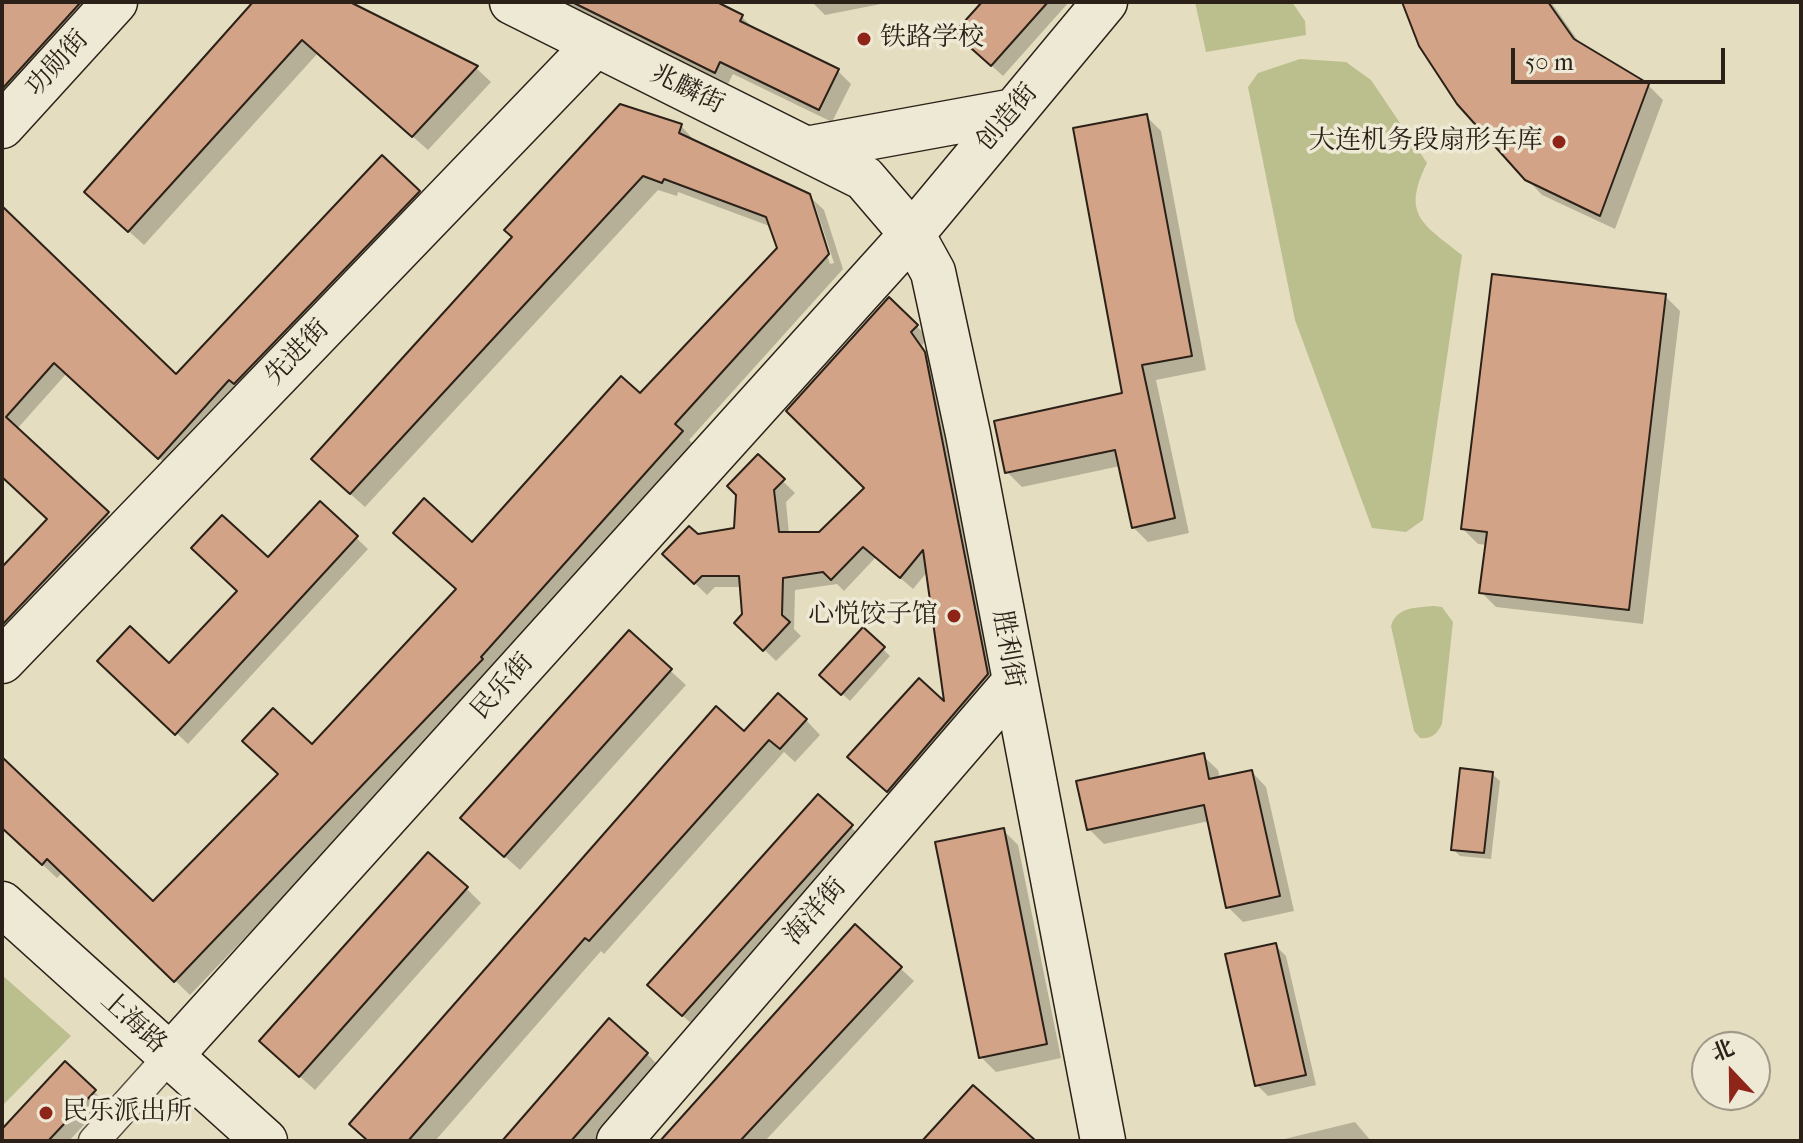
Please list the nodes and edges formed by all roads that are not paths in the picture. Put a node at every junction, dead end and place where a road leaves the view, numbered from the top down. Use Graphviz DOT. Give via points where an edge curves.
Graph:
graph roads {
  1 [pos="115,2"];
  2 [pos="512,2"];
  3 [pos="1105,2"];
  4 [pos="595,45"];
  5 [pos="1014,111"];
  6 [pos="2,126"];
  7 [pos="806,149"];
  8 [pos="864,178"];
  9 [pos="912,234"];
  10 [pos="2,661"];
  11 [pos="1013,684"];
  12 [pos="2,904"];
  13 [pos="170,1056"];
  14 [pos="94,1141"];
  15 [pos="265,1141"];
  16 [pos="619,1141"];
  17 [pos="1103,1141"];
  1 -- 6 [label="street, 功勋街"];
  2 -- 4 [label="street, 兆麟街"];
  3 -- 5 [label="street, 创造街"];
  4 -- 7 [label="street, 兆麟街"];
  4 -- 10 [label="street, 先进街"];
  5 -- 7 [label="street"];
  5 -- 9 [label="street, 创造街"];
  7 -- 8 [label="street, 兆麟街"];
  8 -- 9 [label="street, 胜利街"];
  9 -- 11 [label="street, 胜利街" via="933,272"];
  9 -- 13 [label="street, 民乐街"];
  11 -- 16 [label="street, 海洋街"];
  11 -- 17 [label="street, 胜利街"];
  12 -- 13 [label="street, 上海路"];
  13 -- 14 [label="street, 民乐街"];
  13 -- 15 [label="street, 上海路"];
}
